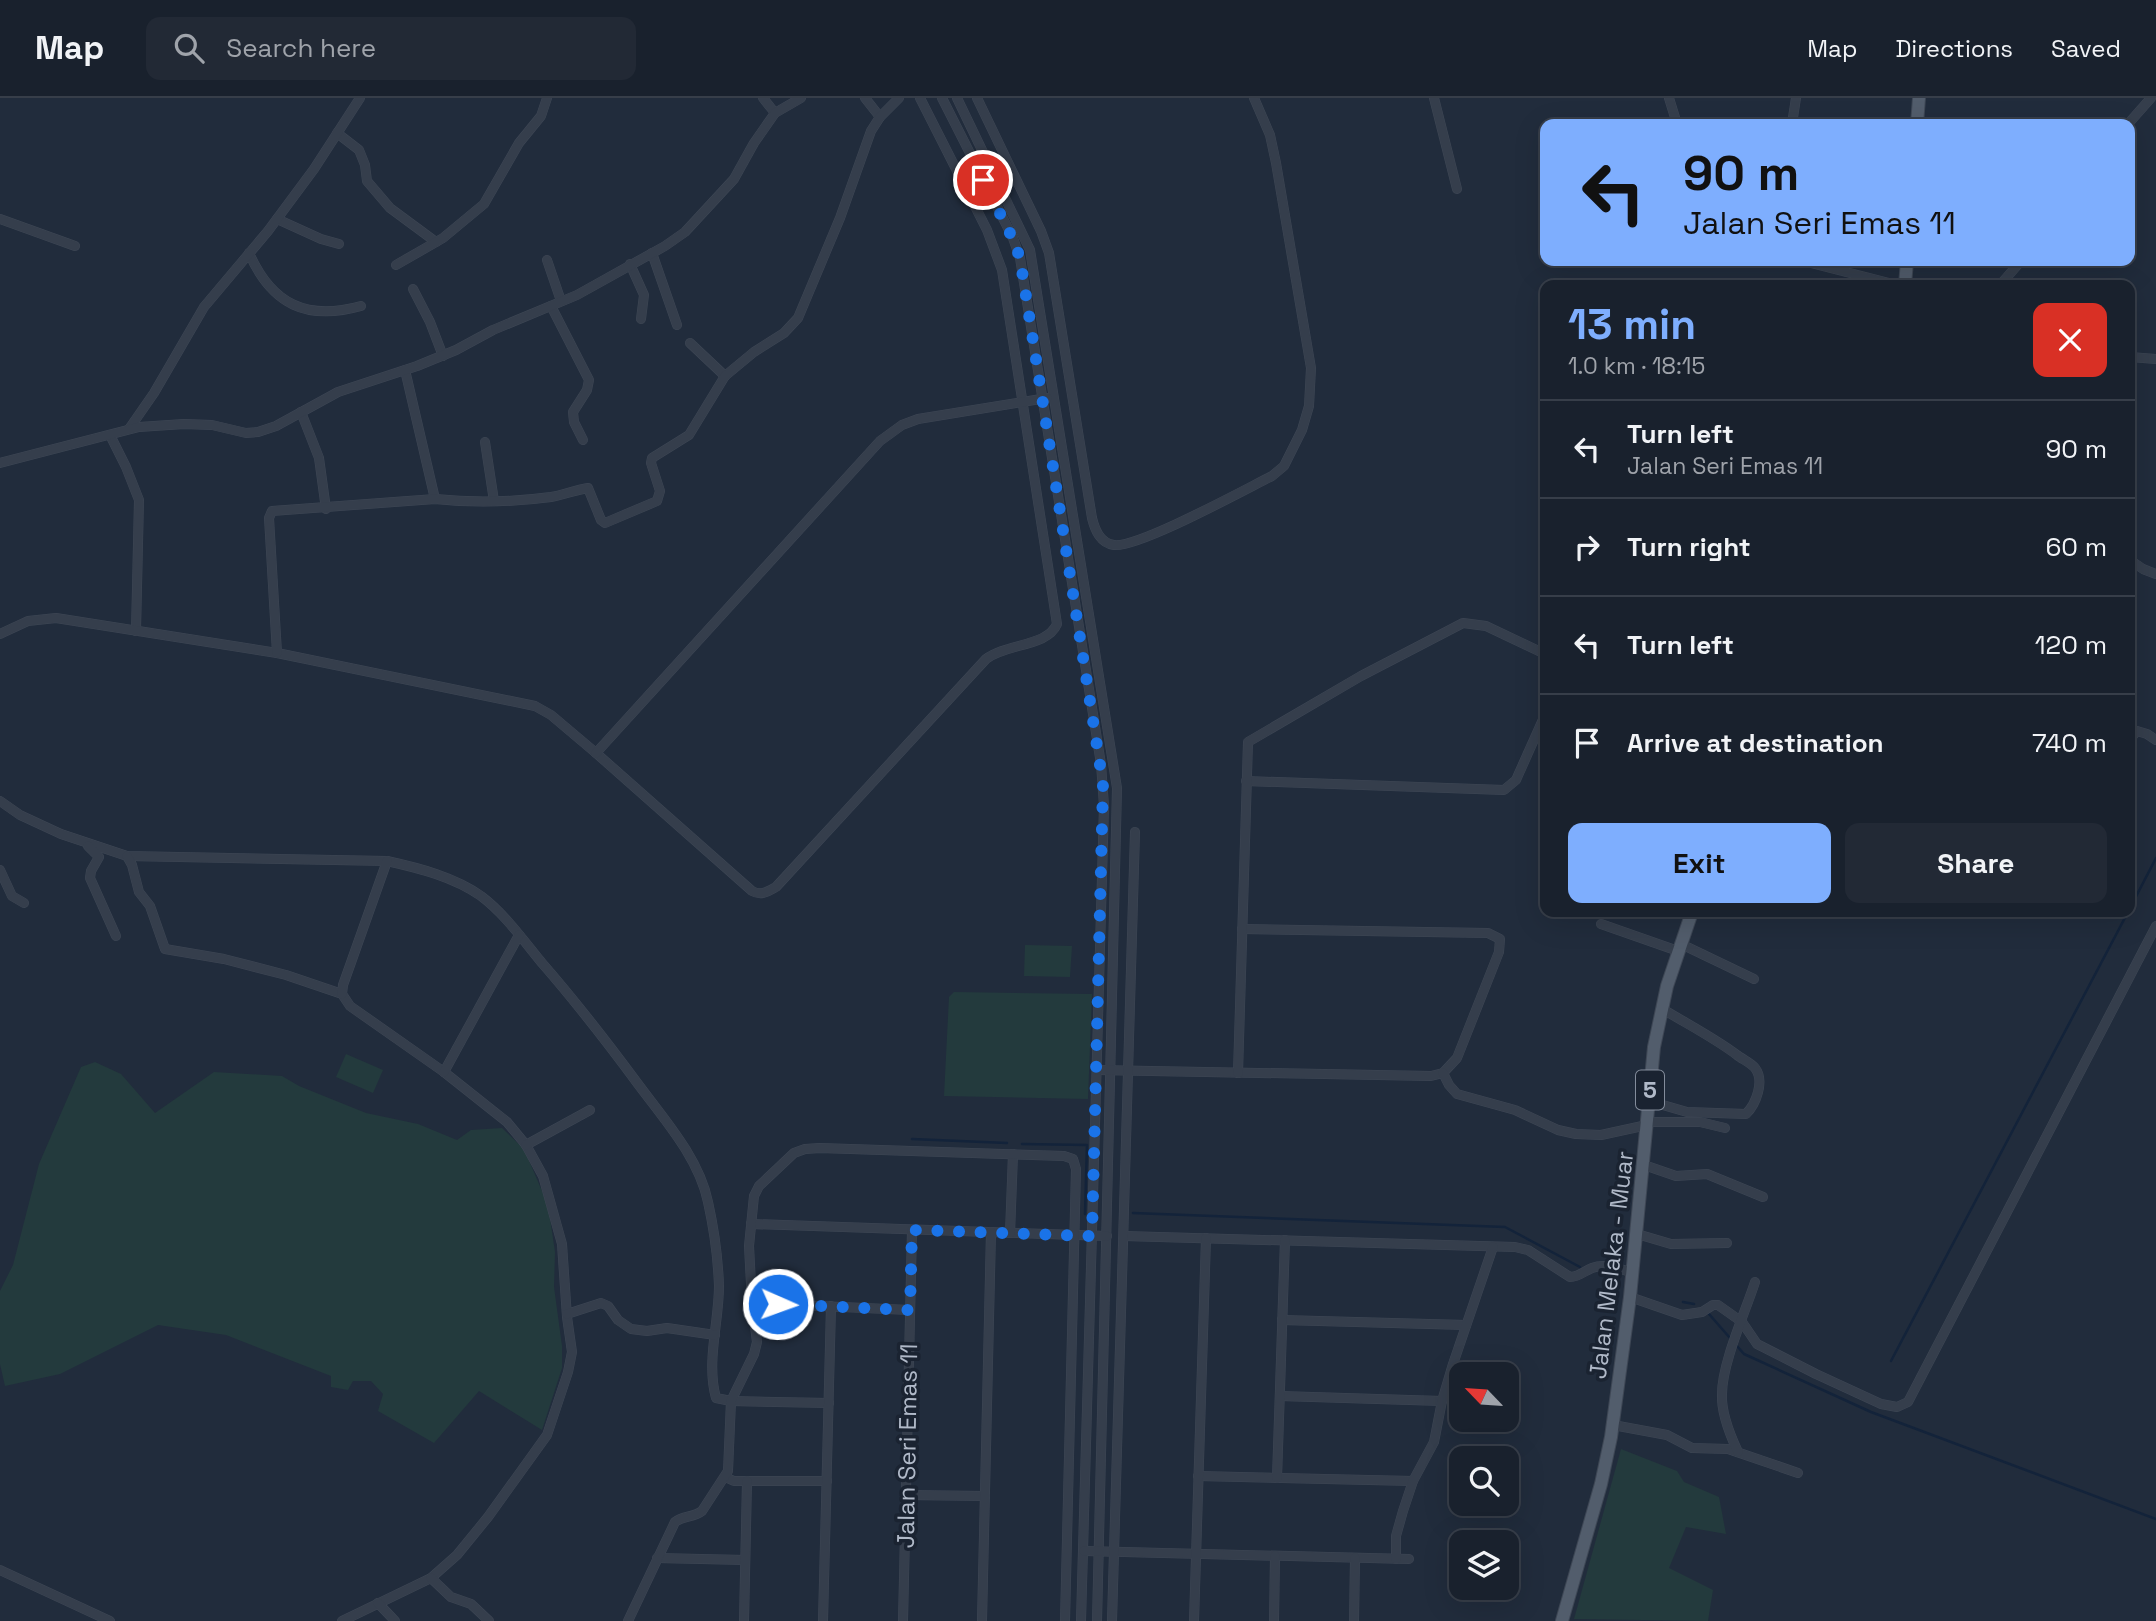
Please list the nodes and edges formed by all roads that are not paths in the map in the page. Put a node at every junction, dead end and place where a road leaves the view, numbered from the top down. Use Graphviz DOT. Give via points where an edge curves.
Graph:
graph roads {
  1 [pos="360,98"];
  2 [pos="547,98"];
  3 [pos="763,98"];
  4 [pos="801,98"];
  5 [pos="865,98"];
  6 [pos="899,98"];
  7 [pos="920,98"];
  8 [pos="942,98"];
  9 [pos="957,98"];
  10 [pos="977,98"];
  11 [pos="1254,98"];
  12 [pos="1434,98"];
  13 [pos="1670,98"];
  14 [pos="1796,98"];
  15 [pos="1919,98"];
  16 [pos="2151,98"];
  17 [pos="775,113"];
  18 [pos="880,117"];
  19 [pos="1676,119"];
  20 [pos="1792,119"];
  21 [pos="1917,119"];
  22 [pos="2132,119"];
  23 [pos="337,133"];
  24 [pos="1457,189"];
  25 [pos="0,219"];
  26 [pos="276,219"];
  27 [pos="436,242"];
  28 [pos="339,244"];
  29 [pos="75,246"];
  30 [pos="249,253"];
  31 [pos="652,253"];
  32 [pos="547,260"];
  33 [pos="630,264"];
  34 [pos="396,265"];
  35 [pos="1823,266"];
  36 [pos="2017,266"];
  37 [pos="1877,280"];
  38 [pos="2004,280"];
  39 [pos="412,289"];
  40 [pos="561,301"];
  41 [pos="361,306"];
  42 [pos="551,306"];
  43 [pos="641,319"];
  44 [pos="677,325"];
  45 [pos="690,344"];
  46 [pos="443,356"];
  47 [pos="2135,357"];
  48 [pos="2156,359"];
  49 [pos="405,370"];
  50 [pos="725,376"];
  51 [pos="1054,397"];
  52 [pos="1042,399"];
  53 [pos="1023,401"];
  54 [pos="301,412"];
  55 [pos="129,429"];
  56 [pos="110,435"];
  57 [pos="583,440"];
  58 [pos="485,442"];
  59 [pos="0,463"];
  60 [pos="435,499"];
  61 [pos="494,500"];
  62 [pos="326,509"];
  63 [pos="2135,563"];
  64 [pos="2156,574"];
  65 [pos="136,631"];
  66 [pos="0,634"];
  67 [pos="1540,652"];
  68 [pos="277,653"];
  69 [pos="1540,726"];
  70 [pos="2135,734"];
  71 [pos="2156,740"];
  72 [pos="596,753"];
  73 [pos="1246,781"];
  74 [pos="0,800"];
  75 [pos="1135,832"];
  76 [pos="84,843"];
  77 [pos="127,856"];
  78 [pos="387,861"];
  79 [pos="0,870"];
  80 [pos="24,903"];
  81 [pos="1690,917"];
  82 [pos="1601,924"];
  83 [pos="2156,926"];
  84 [pos="1242,929"];
  85 [pos="519,935"];
  86 [pos="116,936"];
  87 [pos="1679,947"];
  88 [pos="1754,979"];
  89 [pos="342,994"];
  90 [pos="1661,1008"];
  91 [pos="1097,1070"];
  92 [pos="1112,1071"];
  93 [pos="1129,1071"];
  94 [pos="444,1072"];
  95 [pos="1238,1073"];
  96 [pos="1443,1073"];
  97 [pos="1649,1101"];
  98 [pos="590,1110"];
  99 [pos="1648,1124"];
  100 [pos="1725,1128"];
  101 [pos="526,1145"];
  102 [pos="1013,1154"];
  103 [pos="1644,1166"];
  104 [pos="1763,1197"];
  105 [pos="751,1224"];
  106 [pos="912,1230"];
  107 [pos="991,1232"];
  108 [pos="1010,1233"];
  109 [pos="1637,1234"];
  110 [pos="1075,1235"];
  111 [pos="1092,1236"];
  112 [pos="1107,1236"];
  113 [pos="1124,1236"];
  114 [pos="1206,1238"];
  115 [pos="1285,1241"];
  116 [pos="1727,1243"];
  117 [pos="1493,1247"];
  118 [pos="1633,1273"];
  119 [pos="1755,1282"];
  120 [pos="1630,1297"];
  121 [pos="752,1303"];
  122 [pos="831,1306"];
  123 [pos="910,1310"];
  124 [pos="567,1314"];
  125 [pos="1282,1320"];
  126 [pos="1466,1325"];
  127 [pos="1740,1326"];
  128 [pos="715,1335"];
  129 [pos="1280,1396"];
  130 [pos="731,1401"];
  131 [pos="1442,1401"];
  132 [pos="829,1402"];
  133 [pos="1613,1425"];
  134 [pos="1738,1452"];
  135 [pos="1798,1473"];
  136 [pos="724,1476"];
  137 [pos="1198,1476"];
  138 [pos="1277,1478"];
  139 [pos="747,1481"];
  140 [pos="827,1481"];
  141 [pos="1413,1481"];
  142 [pos="906,1495"];
  143 [pos="985,1496"];
  144 [pos="1083,1550"];
  145 [pos="1099,1551"];
  146 [pos="1114,1551"];
  147 [pos="1196,1554"];
  148 [pos="1275,1556"];
  149 [pos="657,1558"];
  150 [pos="1355,1558"];
  151 [pos="745,1559"];
  152 [pos="1396,1559"];
  153 [pos="1409,1559"];
  154 [pos="0,1570"];
  155 [pos="431,1578"];
  156 [pos="378,1603"];
  157 [pos="110,1621"];
  158 [pos="342,1621"];
  159 [pos="395,1621"];
  160 [pos="488,1621"];
  161 [pos="628,1621"];
  162 [pos="744,1621"];
  163 [pos="823,1621"];
  164 [pos="902,1621"];
  165 [pos="982,1621"];
  166 [pos="1065,1621"];
  167 [pos="1081,1621"];
  168 [pos="1097,1621"];
  169 [pos="1112,1621"];
  170 [pos="1194,1621"];
  171 [pos="1274,1621"];
  172 [pos="1354,1621"];
  173 [pos="1562,1621"];
  1 -- 23 [label="street"];
  2 -- 27 [label="street" via="541,116 519,143 484,204"];
  3 -- 17 [label="street"];
  4 -- 17 [label="street"];
  5 -- 18 [label="street"];
  6 -- 18 [label="street"];
  7 -- 53 [label="street" via="997,254"];
  8 -- 52 [label="street" via="1020,258"];
  9 -- 51 [label="street" via="1030,250"];
  10 -- 11 [label="street" via="1049,254 1095,531 1103,541 1123,545 1272,476 1284,466 1303,430 1311,368 1276,163"];
  12 -- 24 [label="street"];
  13 -- 19 [label="street"];
  14 -- 20 [label="street"];
  15 -- 21 [label="main road"];
  16 -- 22 [label="street"];
  17 -- 31 [label="street" via="726,188 685,232"];
  18 -- 50 [label="street" via="798,318"];
  23 -- 26 [label="street"];
  23 -- 27 [label="street" via="359,150 367,181 390,208"];
  25 -- 29 [label="street"];
  26 -- 28 [label="street"];
  26 -- 30 [label="street"];
  27 -- 34 [label="street"];
  30 -- 41 [label="street" via="274,294 311,312 338,313"];
  30 -- 55 [label="street" via="204,307"];
  31 -- 33 [label="street"];
  31 -- 44 [label="street"];
  32 -- 40 [label="street"];
  33 -- 40 [label="street"];
  33 -- 43 [label="street" via="644,295"];
  35 -- 37 [label="street"];
  36 -- 38 [label="street"];
  39 -- 46 [label="street"];
  40 -- 42 [label="street"];
  42 -- 46 [label="street"];
  42 -- 57 [label="street" via="589,380 573,412"];
  45 -- 50 [label="street"];
  46 -- 49 [label="street"];
  47 -- 48 [label="street"];
  49 -- 54 [label="street" via="338,392"];
  49 -- 60 [label="street"];
  50 -- 61 [label="street" via="689,435 652,458 660,491 657,501 606,523 588,488 553,497"];
  51 -- 52 [label="street"];
  51 -- 92 [label="street" via="1117,788"];
  52 -- 53 [label="street"];
  52 -- 91 [label="street" via="1103,784"];
  53 -- 72 [label="street" via="918,419 880,441"];
  53 -- 72 [label="street" via="1057,612 1054,631 986,659 776,887 766,893 752,891"];
  54 -- 55 [label="street" via="258,432 184,424"];
  54 -- 62 [label="street" via="319,458"];
  55 -- 56 [label="street"];
  56 -- 59 [label="street"];
  56 -- 65 [label="street" via="139,500"];
  58 -- 61 [label="street"];
  60 -- 61 [label="street"];
  60 -- 62 [label="street"];
  62 -- 68 [label="street" via="270,514"];
  63 -- 64 [label="street"];
  65 -- 66 [label="street" via="42,618"];
  65 -- 68 [label="street"];
  67 -- 73 [label="street" via="1486,626 1453,626 1248,742"];
  68 -- 72 [label="street" via="535,706"];
  69 -- 73 [label="street" via="1516,780 1504,790"];
  70 -- 71 [label="street"];
  73 -- 84 [label="street"];
  74 -- 76 [label="street"];
  75 -- 93 [label="street"];
  76 -- 77 [label="street"];
  76 -- 86 [label="street" via="99,857 90,878"];
  77 -- 78 [label="street"];
  77 -- 89 [label="street" via="166,949 248,966"];
  78 -- 85 [label="street" via="470,889"];
  78 -- 89 [label="street"];
  79 -- 80 [label="street" via="12,896"];
  81 -- 87 [label="main road, Jalan Melaka - Muar / 5"];
  82 -- 87 [label="street"];
  83 -- 127 [label="street" via="1908,1402 1897,1407 1881,1404 1851,1391 1757,1344"];
  84 -- 95 [label="street"];
  84 -- 96 [label="street" via="1488,933 1500,939 1457,1058"];
  85 -- 94 [label="street"];
  85 -- 128 [label="street" via="580,1007 692,1162 708,1198 716,1244"];
  87 -- 88 [label="street"];
  87 -- 90 [label="main road, Jalan Melaka - Muar / 5"];
  89 -- 94 [label="street" via="350,1006"];
  90 -- 97 [label="main road, Jalan Melaka - Muar / 5"];
  90 -- 97 [label="street" via="1715,1038 1755,1068 1759,1088 1746,1114 1687,1112"];
  91 -- 92 [label="street"];
  91 -- 111 [label="street"];
  92 -- 93 [label="street"];
  92 -- 112 [label="street"];
  93 -- 95 [label="street"];
  93 -- 113 [label="street"];
  94 -- 101 [label="street" via="508,1122"];
  95 -- 96 [label="street"];
  96 -- 99 [label="street" via="1457,1094 1515,1110 1558,1130 1601,1135"];
  97 -- 99 [label="main road, Jalan Melaka - Muar / 5"];
  98 -- 101 [label="street"];
  99 -- 100 [label="street" via="1700,1122"];
  99 -- 103 [label="main road, Jalan Melaka - Muar / 5"];
  101 -- 124 [label="street" via="555,1211"];
  102 -- 105 [label="street" via="805,1149 794,1153 759,1186"];
  102 -- 108 [label="street"];
  102 -- 110 [label="street" via="1073,1159"];
  103 -- 104 [label="street" via="1676,1176 1707,1174"];
  103 -- 109 [label="main road, Jalan Melaka - Muar / 5"];
  105 -- 106 [label="street"];
  105 -- 121 [label="street"];
  106 -- 107 [label="street"];
  106 -- 123 [label="street, Jalan Seri Emas 11"];
  107 -- 108 [label="street"];
  107 -- 143 [label="street"];
  108 -- 110 [label="street"];
  109 -- 116 [label="street" via="1671,1244"];
  109 -- 118 [label="main road, Jalan Melaka - Muar / 5"];
  110 -- 111 [label="street"];
  110 -- 166 [label="street"];
  111 -- 112 [label="street"];
  111 -- 144 [label="street"];
  112 -- 145 [label="street"];
  113 -- 114 [label="street"];
  113 -- 146 [label="street"];
  114 -- 115 [label="street"];
  114 -- 137 [label="street"];
  115 -- 117 [label="street"];
  115 -- 125 [label="street"];
  117 -- 118 [label="street" via="1528,1250 1570,1277 1609,1266"];
  117 -- 126 [label="street"];
  118 -- 120 [label="main road, Jalan Melaka - Muar / 5"];
  119 -- 127 [label="street"];
  120 -- 127 [label="street" via="1682,1315 1718,1305"];
  120 -- 133 [label="main road, Jalan Melaka - Muar / 5"];
  121 -- 122 [label="street"];
  121 -- 130 [label="street" via="757,1342"];
  122 -- 123 [label="street"];
  122 -- 132 [label="street"];
  123 -- 142 [label="street, Jalan Seri Emas 11"];
  124 -- 128 [label="street" via="601,1303 631,1329 667,1328"];
  124 -- 155 [label="street" via="572,1352 569,1373 547,1435 488,1517"];
  125 -- 126 [label="street"];
  125 -- 129 [label="street"];
  126 -- 131 [label="street"];
  127 -- 134 [label="street" via="1721,1394"];
  128 -- 130 [label="street" via="713,1388 716,1398"];
  129 -- 131 [label="street"];
  129 -- 138 [label="street"];
  130 -- 132 [label="street"];
  130 -- 136 [label="street" via="728,1471"];
  131 -- 141 [label="street" via="1434,1442"];
  132 -- 140 [label="street"];
  133 -- 134 [label="street" via="1667,1435 1692,1448"];
  133 -- 173 [label="main road, Jalan Melaka - Muar / 5"];
  134 -- 135 [label="street"];
  136 -- 139 [label="street"];
  136 -- 149 [label="street" via="702,1511 676,1522"];
  137 -- 138 [label="street"];
  137 -- 147 [label="street"];
  138 -- 141 [label="street"];
  139 -- 140 [label="street"];
  139 -- 151 [label="street"];
  140 -- 163 [label="street"];
  141 -- 152 [label="street" via="1396,1536"];
  142 -- 143 [label="street"];
  142 -- 164 [label="street, Jalan Seri Emas 11"];
  143 -- 165 [label="street"];
  144 -- 145 [label="street"];
  144 -- 167 [label="street"];
  145 -- 146 [label="street"];
  145 -- 168 [label="street"];
  146 -- 147 [label="street"];
  146 -- 169 [label="street"];
  147 -- 148 [label="street"];
  147 -- 170 [label="street"];
  148 -- 150 [label="street"];
  148 -- 171 [label="street"];
  149 -- 151 [label="street"];
  149 -- 161 [label="street"];
  150 -- 152 [label="street"];
  150 -- 172 [label="street"];
  151 -- 162 [label="street"];
  152 -- 153 [label="street"];
  154 -- 157 [label="street"];
  155 -- 156 [label="street"];
  155 -- 160 [label="street"];
  156 -- 158 [label="street"];
  156 -- 159 [label="street"];
}
